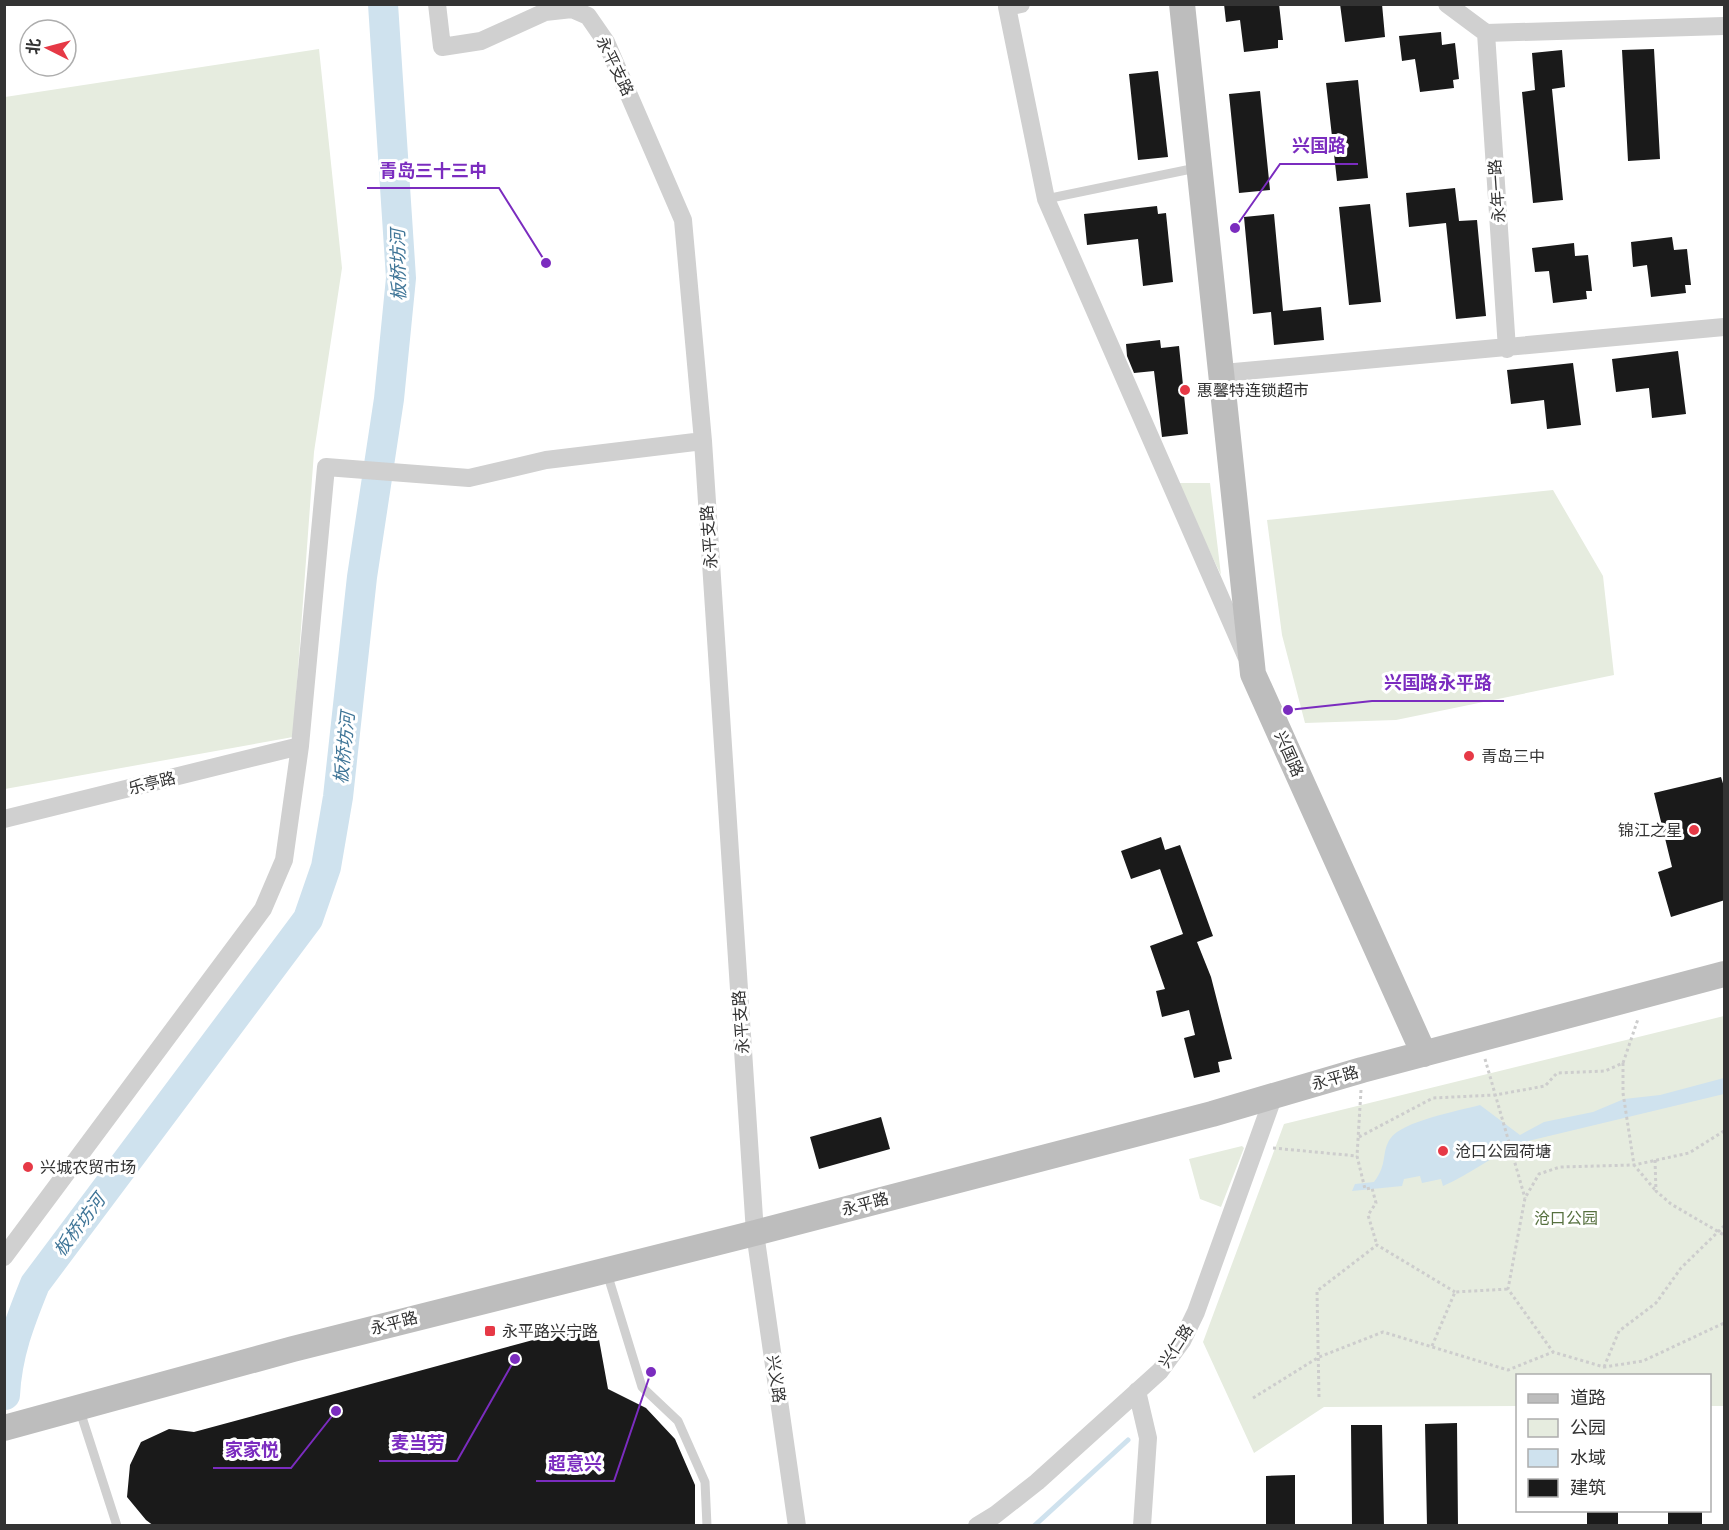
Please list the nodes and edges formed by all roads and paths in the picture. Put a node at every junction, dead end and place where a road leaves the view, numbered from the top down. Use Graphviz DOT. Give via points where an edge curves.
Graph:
graph roads {
  1 [pos="437,4"];
  2 [pos="1021,4"];
  3 [pos="1182,4"];
  4 [pos="1447,4"];
  5 [pos="1725,26"];
  6 [pos="1486,33"];
  7 [pos="1202,167"];
  8 [pos="1046,199"];
  9 [pos="1725,327"];
  10 [pos="1507,349"];
  11 [pos="1223,374"];
  12 [pos="703,441"];
  13 [pos="1253,674"];
  14 [pos="300,746"];
  15 [pos="4,819"];
  16 [pos="1725,974"];
  17 [pos="1646,994"];
  18 [pos="1479,1040"];
  19 [pos="1424,1054"];
  20 [pos="1623,1063"];
  21 [pos="1362,1070"];
  22 [pos="1274,1095"];
  23 [pos="1495,1095"];
  24 [pos="1725,1131"];
  25 [pos="1359,1137"];
  26 [pos="1256,1147"];
  27 [pos="1357,1156"];
  28 [pos="1655,1160"];
  29 [pos="1634,1165"];
  30 [pos="1656,1191"];
  31 [pos="1525,1198"];
  32 [pos="1725,1226"];
  33 [pos="1719,1231"];
  34 [pos="755,1233"];
  35 [pos="1725,1235"];
  36 [pos="1377,1245"];
  37 [pos="4,1257"];
  38 [pos="606,1271"];
  39 [pos="1508,1289"];
  40 [pos="1455,1292"];
  41 [pos="1725,1323"];
  42 [pos="1432,1346"];
  43 [pos="1553,1352"];
  44 [pos="1318,1357"];
  45 [pos="1604,1367"];
  46 [pos="1137,1391"];
  47 [pos="1319,1397"];
  48 [pos="1253,1398"];
  49 [pos="79,1408"];
  50 [pos="4,1428"];
  51 [pos="117,1526"];
  52 [pos="707,1526"];
  53 [pos="797,1526"];
  54 [pos="977,1526"];
  55 [pos="1142,1526"];
  1 -- 12 [label="street, 永平支路" via="442,46 481,41 545,12 572,9 588,16 606,42 683,220"];
  2 -- 8 [label="street" via="1007,7"];
  3 -- 7 [label="main road, 兴国路"];
  4 -- 6 [label="street"];
  5 -- 6 [label="street"];
  6 -- 10 [label="street, 永年一路"];
  7 -- 8 [label="lane"];
  7 -- 11 [label="main road, 兴国路"];
  8 -- 13 [label="street"];
  9 -- 10 [label="street"];
  10 -- 11 [label="street"];
  11 -- 13 [label="main road, 兴国路"];
  12 -- 14 [label="street" via="546,460 469,478 326,467"];
  12 -- 34 [label="street, 永平支路"];
  13 -- 19 [label="main road, 兴国路"];
  14 -- 15 [label="street, 乐亭路"];
  14 -- 37 [label="street" via="284,860 262,909"];
  16 -- 17 [label="main road, 永平路"];
  17 -- 18 [label="main road, 永平路"];
  17 -- 20 [label="path"];
  18 -- 19 [label="main road, 永平路"];
  18 -- 23 [label="path"];
  19 -- 21 [label="main road, 永平路"];
  20 -- 23 [label="path" via="1605,1071 1557,1073 1545,1086"];
  20 -- 29 [label="path" via="1623,1093"];
  21 -- 22 [label="main road, 永平路"];
  21 -- 25 [label="path"];
  22 -- 26 [label="street, 兴仁路"];
  22 -- 34 [label="main road, 永平路"];
  23 -- 25 [label="path" via="1433,1098"];
  23 -- 31 [label="path"];
  24 -- 28 [label="path" via="1689,1153"];
  25 -- 27 [label="path"];
  26 -- 27 [label="path"];
  26 -- 46 [label="street, 兴仁路" via="1182,1341 1160,1371"];
  27 -- 36 [label="path" via="1365,1189 1372,1188 1376,1203 1368,1215"];
  28 -- 29 [label="path"];
  28 -- 30 [label="path"];
  29 -- 30 [label="path"];
  29 -- 31 [label="path" via="1560,1167 1539,1174"];
  30 -- 33 [label="path"];
  31 -- 39 [label="path"];
  32 -- 33 [label="path"];
  33 -- 35 [label="path"];
  33 -- 45 [label="path" via="1681,1268 1656,1303 1619,1331"];
  34 -- 38 [label="main road, 永平路"];
  34 -- 53 [label="street, 兴义路"];
  36 -- 40 [label="path"];
  36 -- 44 [label="path" via="1317,1291"];
  38 -- 49 [label="main road, 永平路" via="293,1349"];
  38 -- 52 [label="lane" via="642,1387 678,1421 705,1482"];
  39 -- 40 [label="path"];
  39 -- 43 [label="path"];
  40 -- 42 [label="path"];
  41 -- 45 [label="path" via="1643,1360"];
  42 -- 43 [label="path" via="1508,1370"];
  42 -- 44 [label="path" via="1383,1332"];
  43 -- 45 [label="path"];
  44 -- 47 [label="path"];
  44 -- 48 [label="path"];
  46 -- 54 [label="street, 兴仁路" via="1037,1482"];
  46 -- 55 [label="street" via="1148,1438"];
  49 -- 50 [label="main road, 永平路"];
  49 -- 51 [label="lane"];
}
